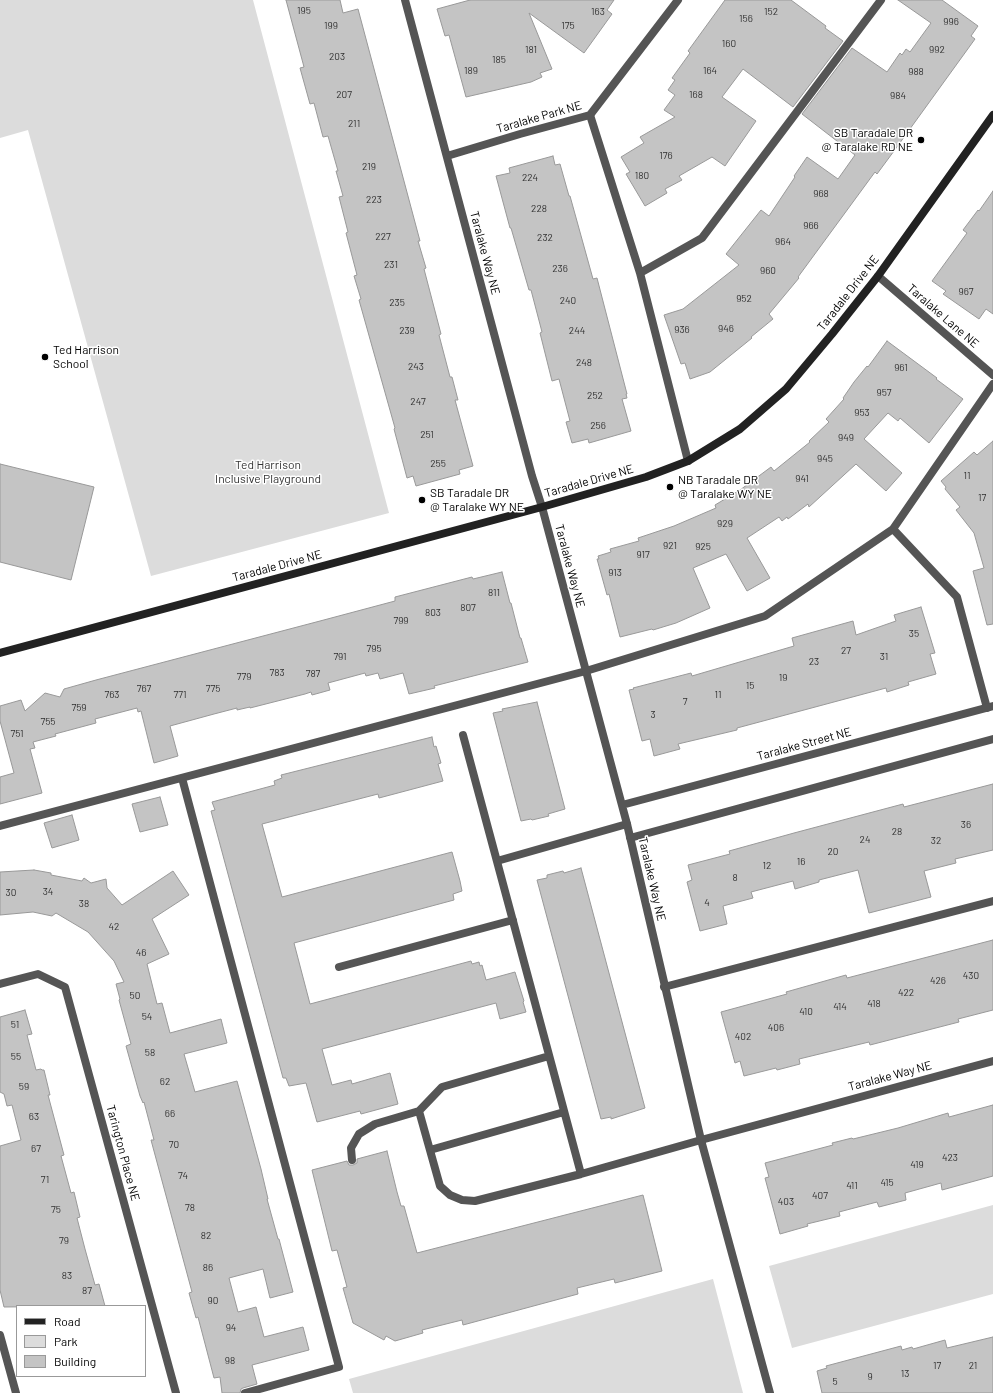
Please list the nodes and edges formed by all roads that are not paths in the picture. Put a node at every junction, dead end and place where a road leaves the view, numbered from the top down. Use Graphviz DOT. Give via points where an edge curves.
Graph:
graph roads {
  1 [pos="407,0"];
  2 [pos="678,0"];
  3 [pos="881,0"];
  4 [pos="590,115"];
  5 [pos="993,115"];
  6 [pos="447,156"];
  7 [pos="640,273"];
  8 [pos="878,276"];
  9 [pos="993,375"];
  10 [pos="993,384"];
  11 [pos="688,461"];
  12 [pos="542,507"];
  13 [pos="893,529"];
  14 [pos="0,653"];
  15 [pos="586,671"];
  16 [pos="990,707"];
  17 [pos="464,735"];
  18 [pos="993,739"];
  19 [pos="182,778"];
  20 [pos="622,805"];
  21 [pos="627,824"];
  22 [pos="0,826"];
  23 [pos="630,838"];
  24 [pos="497,861"];
  25 [pos="993,901"];
  26 [pos="513,920"];
  27 [pos="339,967"];
  28 [pos="0,984"];
  29 [pos="664,987"];
  30 [pos="549,1056"];
  31 [pos="993,1061"];
  32 [pos="419,1110"];
  33 [pos="564,1112"];
  34 [pos="701,1140"];
  35 [pos="430,1150"];
  36 [pos="352,1160"];
  37 [pos="581,1174"];
  38 [pos="0,1335"];
  39 [pos="16,1393"];
  40 [pos="176,1393"];
  41 [pos="245,1393"];
  42 [pos="770,1393"];
  1 -- 6 [label="street, Taralake Way NE"];
  2 -- 4 [label="street, Taralake Park NE"];
  3 -- 7 [label="street" via="702,238"];
  4 -- 6 [label="street, Taralake Park NE"];
  4 -- 7 [label="street"];
  5 -- 8 [label="street, Taradale Drive NE"];
  6 -- 12 [label="street, Taralake Way NE"];
  7 -- 11 [label="street"];
  8 -- 9 [label="street, Taralake Lane NE"];
  8 -- 11 [label="street, Taradale Drive NE" via="786,389 740,429"];
  10 -- 13 [label="street"];
  11 -- 12 [label="street, Taradale Drive NE" via="646,477"];
  12 -- 14 [label="street, Taradale Drive NE"];
  12 -- 15 [label="street, Taralake Way NE"];
  13 -- 15 [label="street" via="765,616"];
  13 -- 16 [label="street" via="957,597"];
  15 -- 19 [label="street"];
  15 -- 20 [label="street, Taralake Way NE"];
  16 -- 20 [label="street, Taralake Street NE"];
  17 -- 24 [label="street"];
  18 -- 23 [label="street"];
  19 -- 22 [label="street"];
  19 -- 41 [label="street" via="339,1367"];
  20 -- 21 [label="street, Taralake Way NE"];
  21 -- 23 [label="street, Taralake Way NE"];
  21 -- 24 [label="street"];
  23 -- 29 [label="street, Taralake Way NE"];
  24 -- 26 [label="street"];
  25 -- 29 [label="street"];
  26 -- 27 [label="street"];
  26 -- 30 [label="street"];
  28 -- 40 [label="street, Tarington Place NE" via="38,974 65,987"];
  29 -- 34 [label="street, Taralake Way NE"];
  30 -- 32 [label="street" via="442,1087"];
  30 -- 33 [label="street"];
  31 -- 34 [label="street, Taralake Way NE"];
  32 -- 35 [label="street"];
  32 -- 36 [label="street" via="375,1124 359,1134 352,1148"];
  33 -- 35 [label="street"];
  33 -- 37 [label="street"];
  34 -- 37 [label="street"];
  34 -- 42 [label="street, Taralake Way NE"];
  35 -- 37 [label="street" via="440,1186 462,1200 475,1201"];
  38 -- 39 [label="street"];
}
